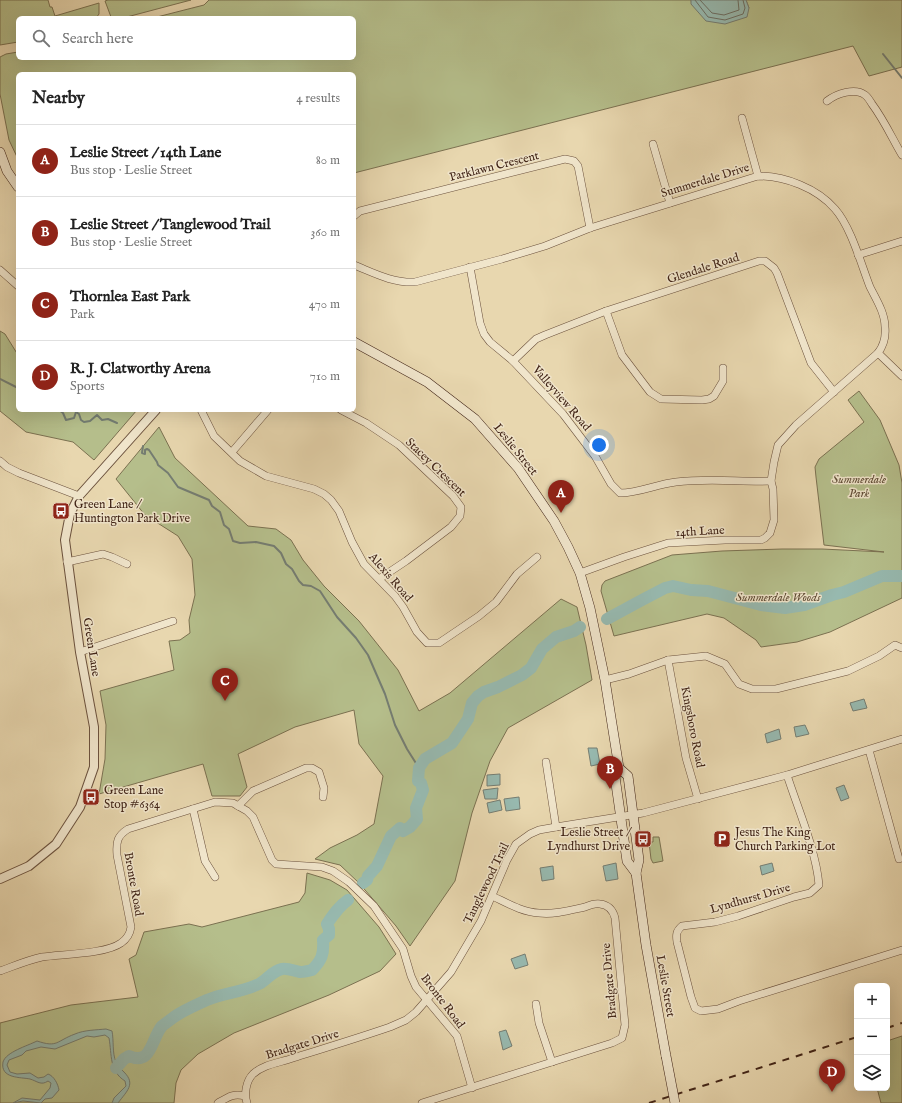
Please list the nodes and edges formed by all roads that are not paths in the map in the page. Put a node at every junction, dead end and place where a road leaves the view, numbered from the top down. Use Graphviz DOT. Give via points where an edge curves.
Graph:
graph roads {
  1 [pos="827,101"];
  2 [pos="742,118"];
  3 [pos="653,144"];
  4 [pos="0,152"];
  5 [pos="902,155"];
  6 [pos="758,176"];
  7 [pos="16,184"];
  8 [pos="670,203"];
  9 [pos="356,214"];
  10 [pos="590,228"];
  11 [pos="902,241"];
  12 [pos="858,255"];
  13 [pos="356,266"];
  14 [pos="470,267"];
  15 [pos="0,270"];
  16 [pos="16,284"];
  17 [pos="606,312"];
  18 [pos="356,343"];
  19 [pos="878,353"];
  20 [pos="513,361"];
  21 [pos="722,368"];
  22 [pos="902,376"];
  23 [pos="834,392"];
  24 [pos="154,412"];
  25 [pos="203,412"];
  26 [pos="266,412"];
  27 [pos="345,412"];
  28 [pos="232,452"];
  29 [pos="0,461"];
  30 [pos="772,481"];
  31 [pos="79,496"];
  32 [pos="537,557"];
  33 [pos="67,562"];
  34 [pos="127,564"];
  35 [pos="580,574"];
  36 [pos="379,579"];
  37 [pos="173,621"];
  38 [pos="902,648"];
  39 [pos="80,652"];
  40 [pos="668,660"];
  41 [pos="605,680"];
  42 [pos="902,739"];
  43 [pos="869,750"];
  44 [pos="546,762"];
  45 [pos="619,768"];
  46 [pos="787,775"];
  47 [pos="323,797"];
  48 [pos="698,799"];
  49 [pos="238,806"];
  50 [pos="193,809"];
  51 [pos="632,815"];
  52 [pos="621,816"];
  53 [pos="556,827"];
  54 [pos="899,858"];
  55 [pos="636,873"];
  56 [pos="215,877"];
  57 [pos="0,879"];
  58 [pos="492,896"];
  59 [pos="902,950"];
  60 [pos="0,971"];
  61 [pos="426,1001"];
  62 [pos="536,1004"];
  63 [pos="552,1062"];
  64 [pos="472,1088"];
  65 [pos="246,1100"];
  66 [pos="218,1103"];
  67 [pos="422,1103"];
  68 [pos="675,1103"];
  1 -- 5 [label="street" via="839,94 850,92 865,95"];
  2 -- 6 [label="street"];
  3 -- 8 [label="street"];
  4 -- 7 [label="main road" via="7,171"];
  6 -- 8 [label="street, Summerdale Drive"];
  6 -- 12 [label="street, Summerdale Drive" via="772,176 790,181 820,195 836,209 850,231"];
  8 -- 10 [label="street, Summerdale Drive"];
  9 -- 10 [label="street, Parklawn Crescent" via="360,211 565,159 574,161 578,166"];
  10 -- 14 [label="street, Summerdale Drive" via="546,246"];
  11 -- 12 [label="street"];
  12 -- 19 [label="street, Summerdale Drive" via="883,315 885,337"];
  13 -- 14 [label="street, Summerdale Drive" via="391,280 404,282 414,282"];
  14 -- 20 [label="street, Valleyview Road" via="482,330 490,342"];
  15 -- 16 [label="street"];
  17 -- 20 [label="street, Glendale Road" via="536,339"];
  17 -- 21 [label="street" via="622,355 650,392 661,400 702,400 714,396 723,381"];
  17 -- 23 [label="street, Glendale Road" via="765,261 774,268 811,363"];
  18 -- 35 [label="main road, Leslie Street" via="427,382 475,419 518,468 554,521"];
  19 -- 22 [label="street"];
  19 -- 23 [label="street, Summerdale Drive"];
  20 -- 30 [label="street, Valleyview Road" via="563,414 595,456 611,484 620,493 685,481"];
  23 -- 30 [label="street, Summerdale Drive" via="796,425 778,445"];
  24 -- 31 [label="street, Green Lane"];
  25 -- 28 [label="street, Alexis Road" via="214,436"];
  26 -- 28 [label="street"];
  27 -- 36 [label="street, Stacey Crescent" via="399,445 453,496 461,508 460,516 451,527"];
  28 -- 36 [label="street, Alexis Road" via="240,461 266,476 304,486 324,494 331,500 339,511 364,564"];
  29 -- 31 [label="street" via="19,473"];
  30 -- 35 [label="street, 14th Lane" via="772,528 761,540 668,543"];
  31 -- 33 [label="street, Green Lane" via="70,514 65,540"];
  32 -- 36 [label="street, Alexis Road" via="517,574 496,602 449,638 434,644 422,639 403,607"];
  33 -- 34 [label="street" via="103,554"];
  33 -- 39 [label="street, Green Lane"];
  35 -- 41 [label="main road, Leslie Street"];
  37 -- 39 [label="street"];
  38 -- 40 [label="street" via="895,644 879,656 848,671 776,689 752,689 739,684 724,664 706,656"];
  39 -- 57 [label="street, Green Lane" via="94,727 94,767 80,807 56,844 29,866"];
  40 -- 41 [label="street"];
  40 -- 48 [label="street, Kingsboro Road" via="686,758"];
  41 -- 45 [label="main road, Leslie Street"];
  42 -- 43 [label="street"];
  43 -- 46 [label="street"];
  43 -- 54 [label="street"];
  44 -- 53 [label="street"];
  45 -- 51 [label="main road, Leslie Street" via="628,776"];
  45 -- 52 [label="main road, Leslie Street" via="615,777"];
  46 -- 48 [label="street"];
  46 -- 59 [label="street, Lyndhurst Drive" via="809,840 819,885 810,894 738,916 716,922 682,926 676,935 676,942 695,1008 701,1011 718,1009"];
  47 -- 49 [label="street" via="324,788 319,772 306,768 253,791"];
  48 -- 51 [label="street"];
  49 -- 50 [label="street, Bronte Road" via="215,802"];
  49 -- 61 [label="street, Bronte Road" via="253,817 276,864 322,867 334,871 374,906 403,949 410,976"];
  50 -- 56 [label="street" via="205,861"];
  50 -- 60 [label="street, Bronte Road" via="128,829 118,837 117,855 131,927 130,933 122,943 102,950 40,958"];
  51 -- 52 [label="street, Tanglewood Trail"];
  51 -- 55 [label="main road, Leslie Street" via="639,860"];
  52 -- 53 [label="street, Tanglewood Trail"];
  52 -- 55 [label="main road, Leslie Street" via="627,861"];
  53 -- 58 [label="street, Tanglewood Trail" via="539,830 516,844"];
  55 -- 68 [label="main road, Leslie Street, bridge" via="646,945"];
  58 -- 61 [label="street, Tanglewood Trail" via="481,921 451,972"];
  58 -- 63 [label="street, Bradgate Drive" via="521,909 538,913 596,904 608,906 613,912 625,1025 622,1038"];
  61 -- 64 [label="street, Bronte Road" via="457,1036"];
  61 -- 65 [label="street, Bradgate Drive" via="406,1020 390,1027 264,1066 251,1075 247,1084"];
  62 -- 63 [label="street" via="539,1023"];
  63 -- 64 [label="street, Bradgate Drive"];
  64 -- 67 [label="street, Bradgate Drive"];
  65 -- 66 [label="street" via="237,1094"];
}
